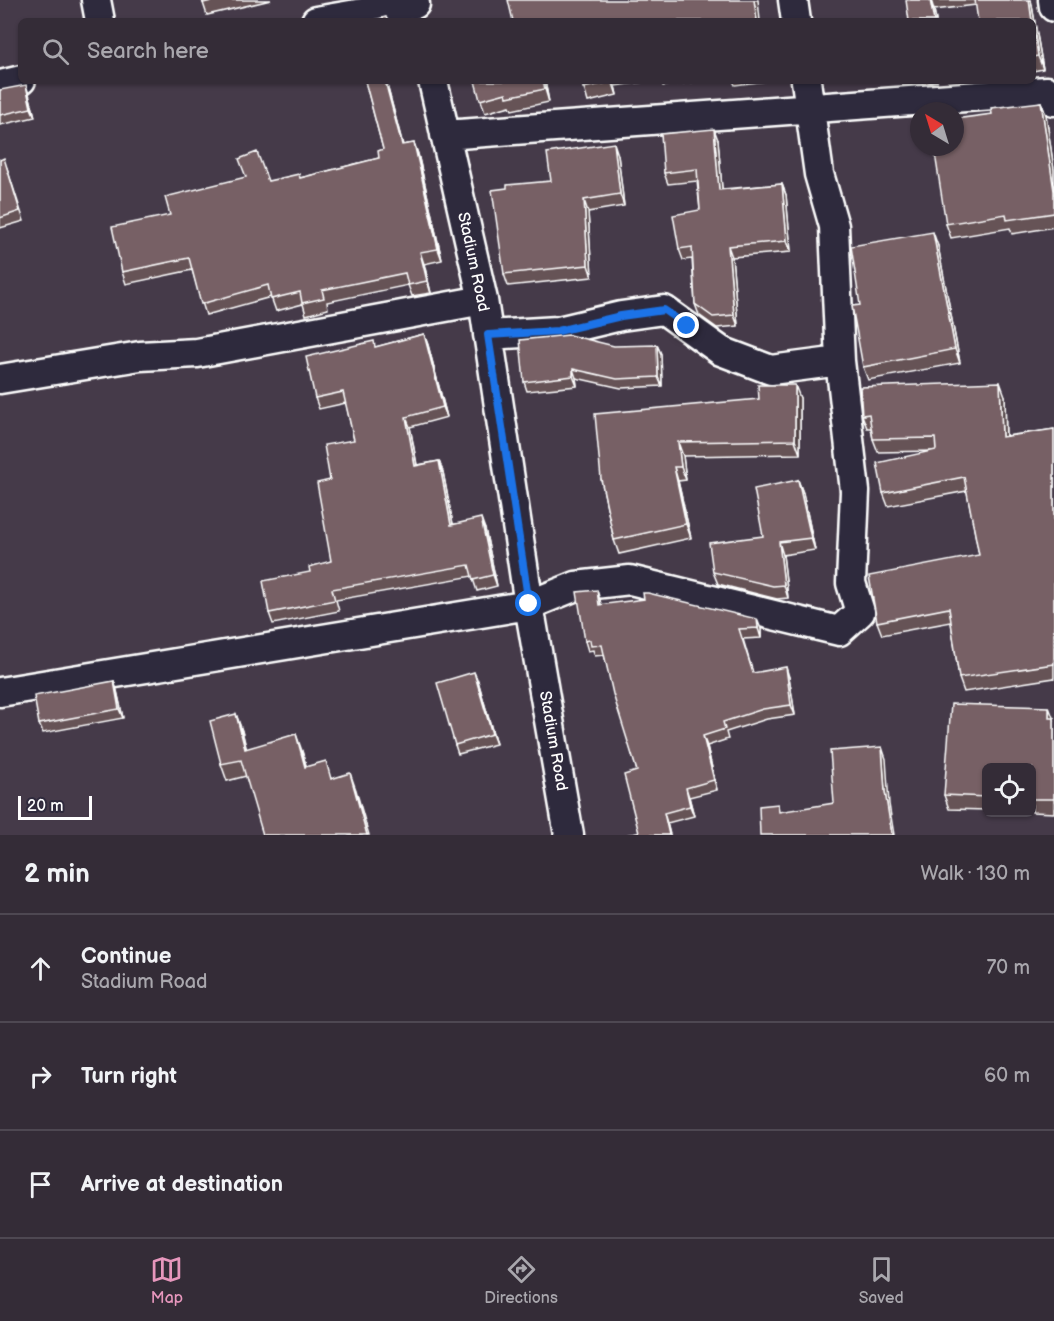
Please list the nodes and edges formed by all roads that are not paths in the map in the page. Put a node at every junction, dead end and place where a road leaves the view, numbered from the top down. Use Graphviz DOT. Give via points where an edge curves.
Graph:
graph roads {
  1 [pos="96,0"];
  2 [pos="793,0"];
  3 [pos="1053,0"];
  4 [pos="1054,7"];
  5 [pos="416,8"];
  6 [pos="99,18"];
  7 [pos="339,18"];
  8 [pos="796,18"];
  9 [pos="18,81"];
  10 [pos="434,84"];
  11 [pos="807,84"];
  12 [pos="0,85"];
  13 [pos="1054,100"];
  14 [pos="811,110"];
  15 [pos="445,135"];
  16 [pos="483,300"];
  17 [pos="488,335"];
  18 [pos="840,361"];
  19 [pos="0,379"];
  20 [pos="529,604"];
  21 [pos="0,692"];
  22 [pos="569,835"];
  1 -- 6 [label="street"];
  2 -- 8 [label="street"];
  3 -- 4 [label="street"];
  5 -- 7 [label="street"];
  9 -- 12 [label="street"];
  10 -- 15 [label="street, Stadium Road"];
  11 -- 14 [label="street"];
  13 -- 14 [label="street" via="1047,91"];
  14 -- 15 [label="street"];
  14 -- 18 [label="street" via="819,174 834,225"];
  15 -- 16 [label="street, Stadium Road"];
  16 -- 17 [label="street, Stadium Road"];
  16 -- 19 [label="street" via="197,353 140,356"];
  17 -- 18 [label="street" via="558,331 664,310 720,351 771,370"];
  17 -- 20 [label="street, Stadium Road"];
  18 -- 20 [label="street" via="855,492 851,583 860,612 839,631 630,580 576,586"];
  20 -- 21 [label="street"];
  20 -- 22 [label="street, Stadium Road"];
}
